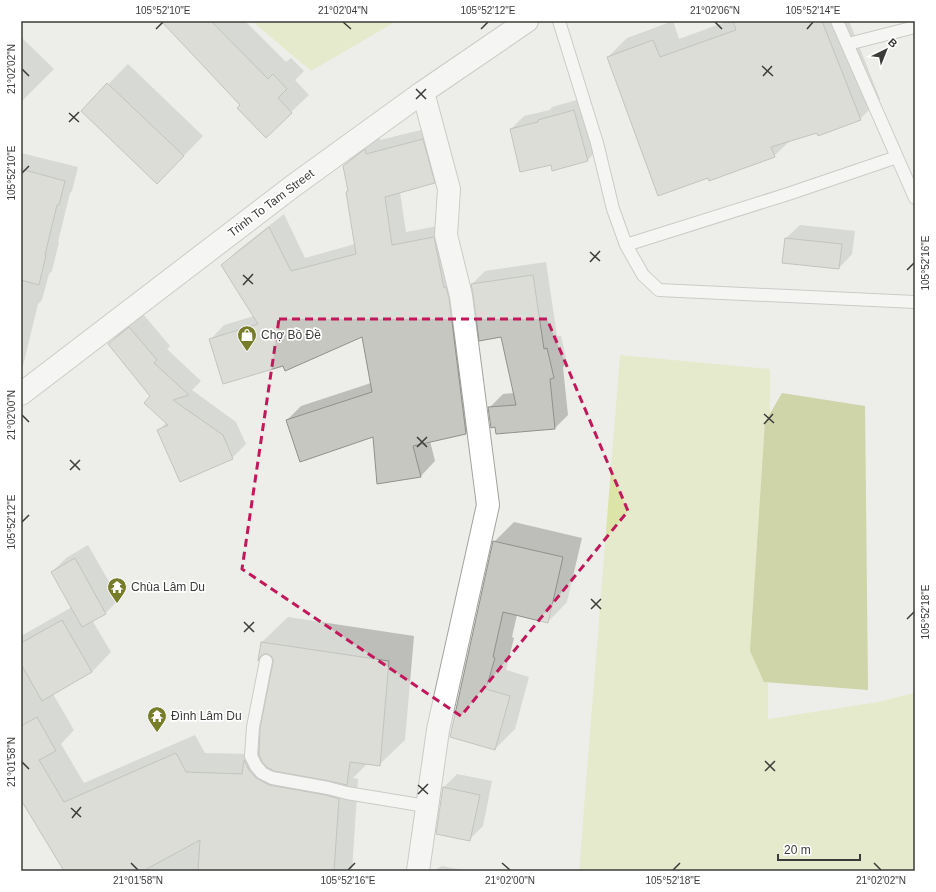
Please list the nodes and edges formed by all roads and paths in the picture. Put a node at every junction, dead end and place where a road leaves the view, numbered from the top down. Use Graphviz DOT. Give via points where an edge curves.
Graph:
graph roads {
  1 [pos="528,21"];
  2 [pos="560,21"];
  3 [pos="837,21"];
  4 [pos="915,27"];
  5 [pos="848,44"];
  6 [pos="423,92"];
  7 [pos="897,157"];
  8 [pos="915,198"];
  9 [pos="626,245"];
  10 [pos="915,302"];
  11 [pos="21,394"];
  12 [pos="266,661"];
  13 [pos="426,806"];
  14 [pos="418,871"];
  1 -- 6 [label="street, Trinh To Tam Street"];
  2 -- 9 [label="lane" via="597,143 613,209"];
  3 -- 5 [label="lane"];
  4 -- 5 [label="lane"];
  5 -- 7 [label="lane"];
  6 -- 11 [label="street, Trinh To Tam Street" via="293,186"];
  6 -- 13 [label="street" via="449,189 446,235 461,296 488,505 438,730"];
  7 -- 8 [label="lane"];
  7 -- 9 [label="lane"];
  9 -- 10 [label="lane" via="643,274 659,290"];
  12 -- 13 [label="lane" via="253,727 252,756 262,772 272,778"];
  13 -- 14 [label="street"];
}
